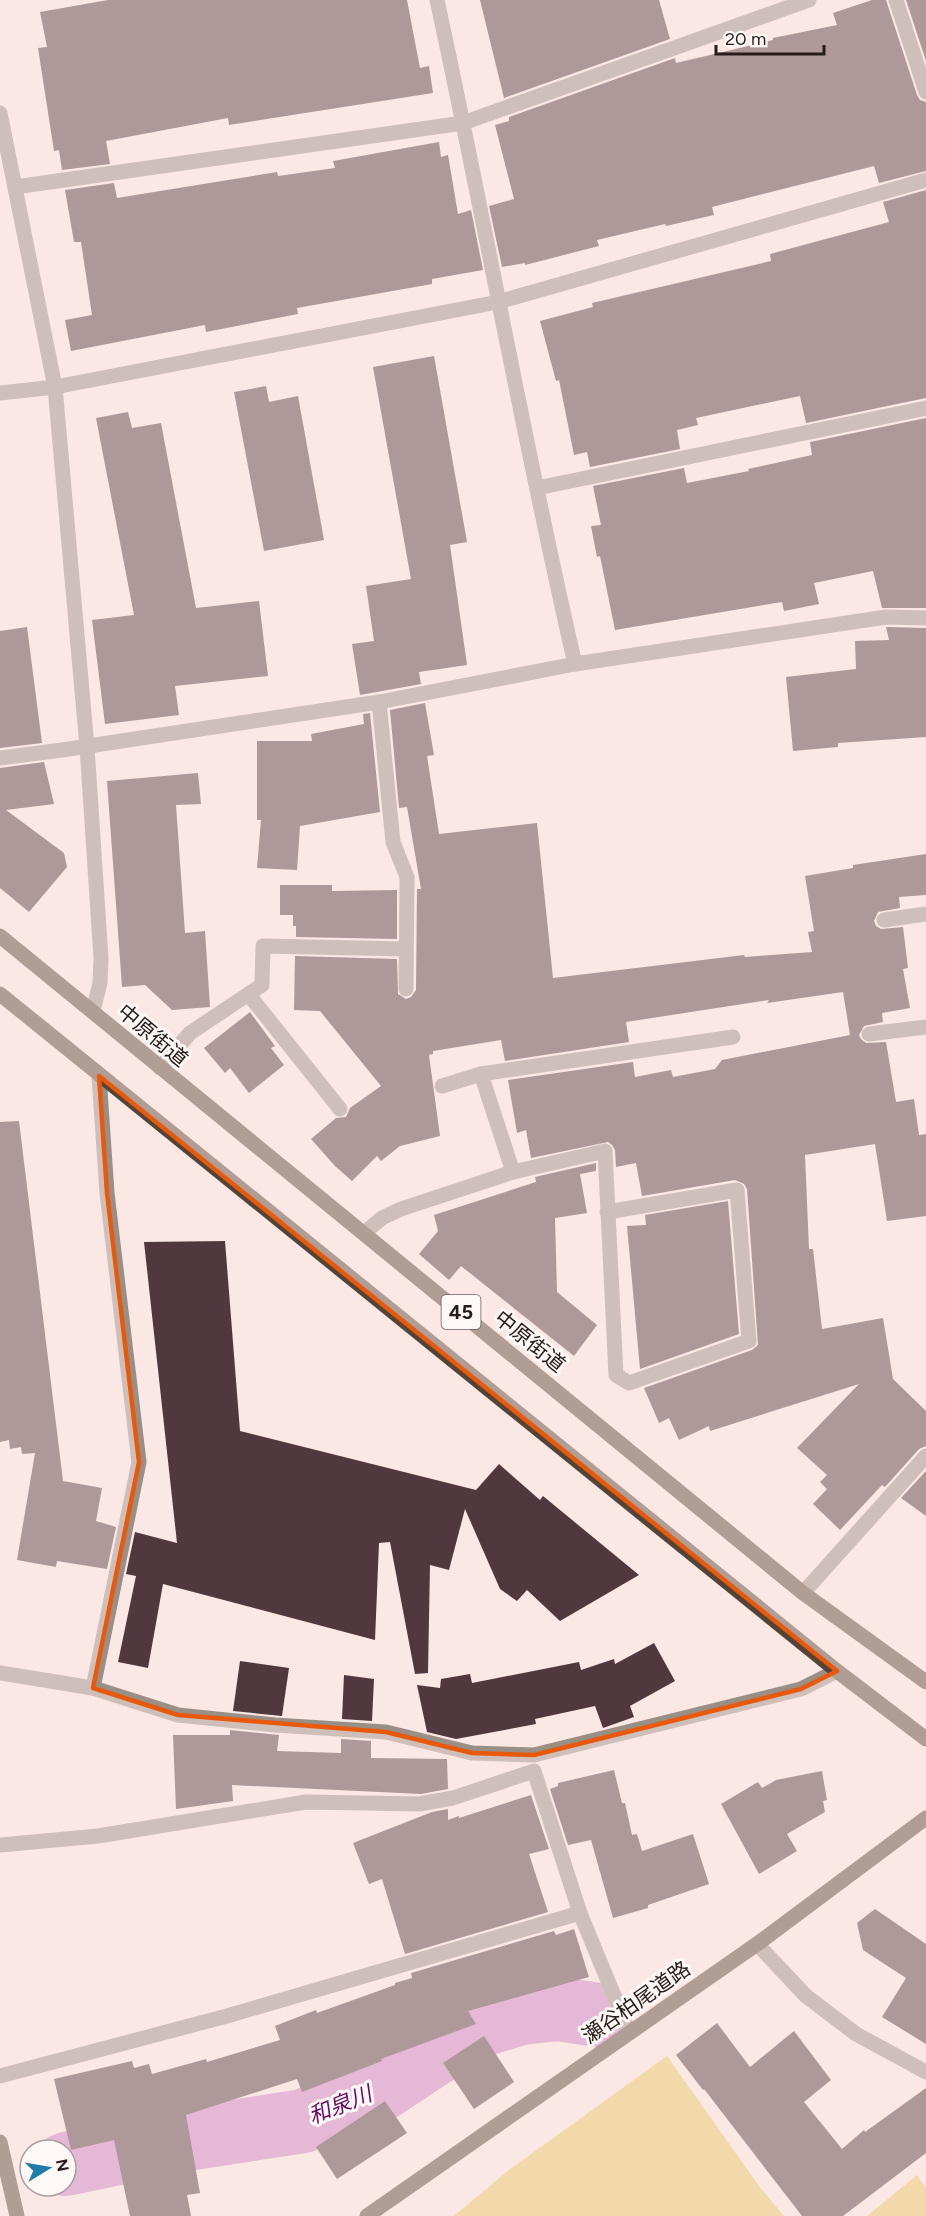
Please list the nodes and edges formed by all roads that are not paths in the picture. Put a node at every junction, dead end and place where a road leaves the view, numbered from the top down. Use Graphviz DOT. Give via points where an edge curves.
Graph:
graph roads {
  1 [pos="436,0"];
  2 [pos="809,0"];
  3 [pos="896,0"];
  4 [pos="926,92"];
  5 [pos="0,113"];
  6 [pos="464,123"];
  7 [pos="926,180"];
  8 [pos="15,188"];
  9 [pos="498,302"];
  10 [pos="55,387"];
  11 [pos="0,393"];
  12 [pos="926,408"];
  13 [pos="537,488"];
  14 [pos="926,618"];
  15 [pos="575,664"];
  16 [pos="379,702"];
  17 [pos="87,747"];
  18 [pos="0,758"];
  19 [pos="926,914"];
  20 [pos="884,920"];
  21 [pos="0,936"];
  22 [pos="406,949"];
  23 [pos="406,989"];
  24 [pos="0,994"];
  25 [pos="249,995"];
  26 [pos="93,1011"];
  27 [pos="926,1028"];
  28 [pos="869,1034"];
  29 [pos="734,1037"];
  30 [pos="160,1068"];
  31 [pos="481,1074"];
  32 [pos="99,1076"];
  33 [pos="442,1086"];
  34 [pos="340,1109"];
  35 [pos="513,1172"];
  36 [pos="607,1212"];
  37 [pos="364,1233"];
  38 [pos="926,1456"];
  39 [pos="803,1593"];
  40 [pos="837,1671"];
  41 [pos="0,1673"];
  42 [pos="926,1682"];
  43 [pos="93,1688"];
  44 [pos="926,1738"];
  45 [pos="534,1755"];
  46 [pos="534,1771"];
  47 [pos="926,1818"];
  48 [pos="0,1845"];
  49 [pos="580,1913"];
  50 [pos="757,1944"];
  51 [pos="629,2032"];
  52 [pos="926,2072"];
  53 [pos="0,2076"];
  54 [pos="0,2142"];
  55 [pos="17,2216"];
  56 [pos="367,2216"];
  1 -- 6 [label="street"];
  2 -- 6 [label="street"];
  3 -- 4 [label="street"];
  5 -- 8 [label="street"];
  6 -- 8 [label="street"];
  6 -- 9 [label="street"];
  7 -- 9 [label="street"];
  8 -- 10 [label="street"];
  9 -- 10 [label="street"];
  9 -- 13 [label="street"];
  10 -- 11 [label="street"];
  10 -- 17 [label="street"];
  12 -- 13 [label="street"];
  13 -- 15 [label="street"];
  14 -- 15 [label="street" via="886,617"];
  15 -- 16 [label="street"];
  16 -- 17 [label="street"];
  16 -- 22 [label="street" via="393,842 406,877"];
  17 -- 18 [label="street"];
  17 -- 26 [label="street" via="101,958"];
  19 -- 20 [label="street"];
  21 -- 26 [label="main road, 中原街道 / 45"];
  22 -- 23 [label="street"];
  22 -- 25 [label="street" via="264,946 262,985"];
  24 -- 32 [label="main road, 45"];
  25 -- 30 [label="street" via="190,1033"];
  25 -- 34 [label="street"];
  26 -- 30 [label="main road, 中原街道 / 45"];
  27 -- 28 [label="street"];
  29 -- 31 [label="street"];
  30 -- 37 [label="main road, 中原街道 / 45"];
  31 -- 33 [label="street"];
  31 -- 35 [label="street"];
  32 -- 40 [label="main road, 45"];
  32 -- 43 [label="street" via="107,1193 139,1462"];
  35 -- 36 [label="street" via="605,1151"];
  35 -- 37 [label="street" via="401,1209"];
  36 -- 36 [label="street" via="616,1375 629,1383 749,1341 737,1190"];
  37 -- 39 [label="main road, 中原街道 / 45"];
  38 -- 39 [label="street"];
  39 -- 42 [label="main road, 中原街道 / 45"];
  40 -- 44 [label="main road, 45"];
  40 -- 45 [label="street" via="801,1689"];
  41 -- 43 [label="street"];
  43 -- 45 [label="street" via="178,1715 386,1732 472,1753"];
  45 -- 46 [label="street"];
  46 -- 48 [label="street" via="453,1798 419,1804 306,1802 98,1836"];
  46 -- 49 [label="street"];
  47 -- 50 [label="main road, 瀬谷柏尾道路"];
  49 -- 51 [label="street"];
  49 -- 53 [label="street"];
  50 -- 51 [label="main road, 瀬谷柏尾道路"];
  50 -- 52 [label="street" via="806,1996 848,2028"];
  51 -- 56 [label="main road, 瀬谷柏尾道路"];
  54 -- 55 [label="main road"];
}
